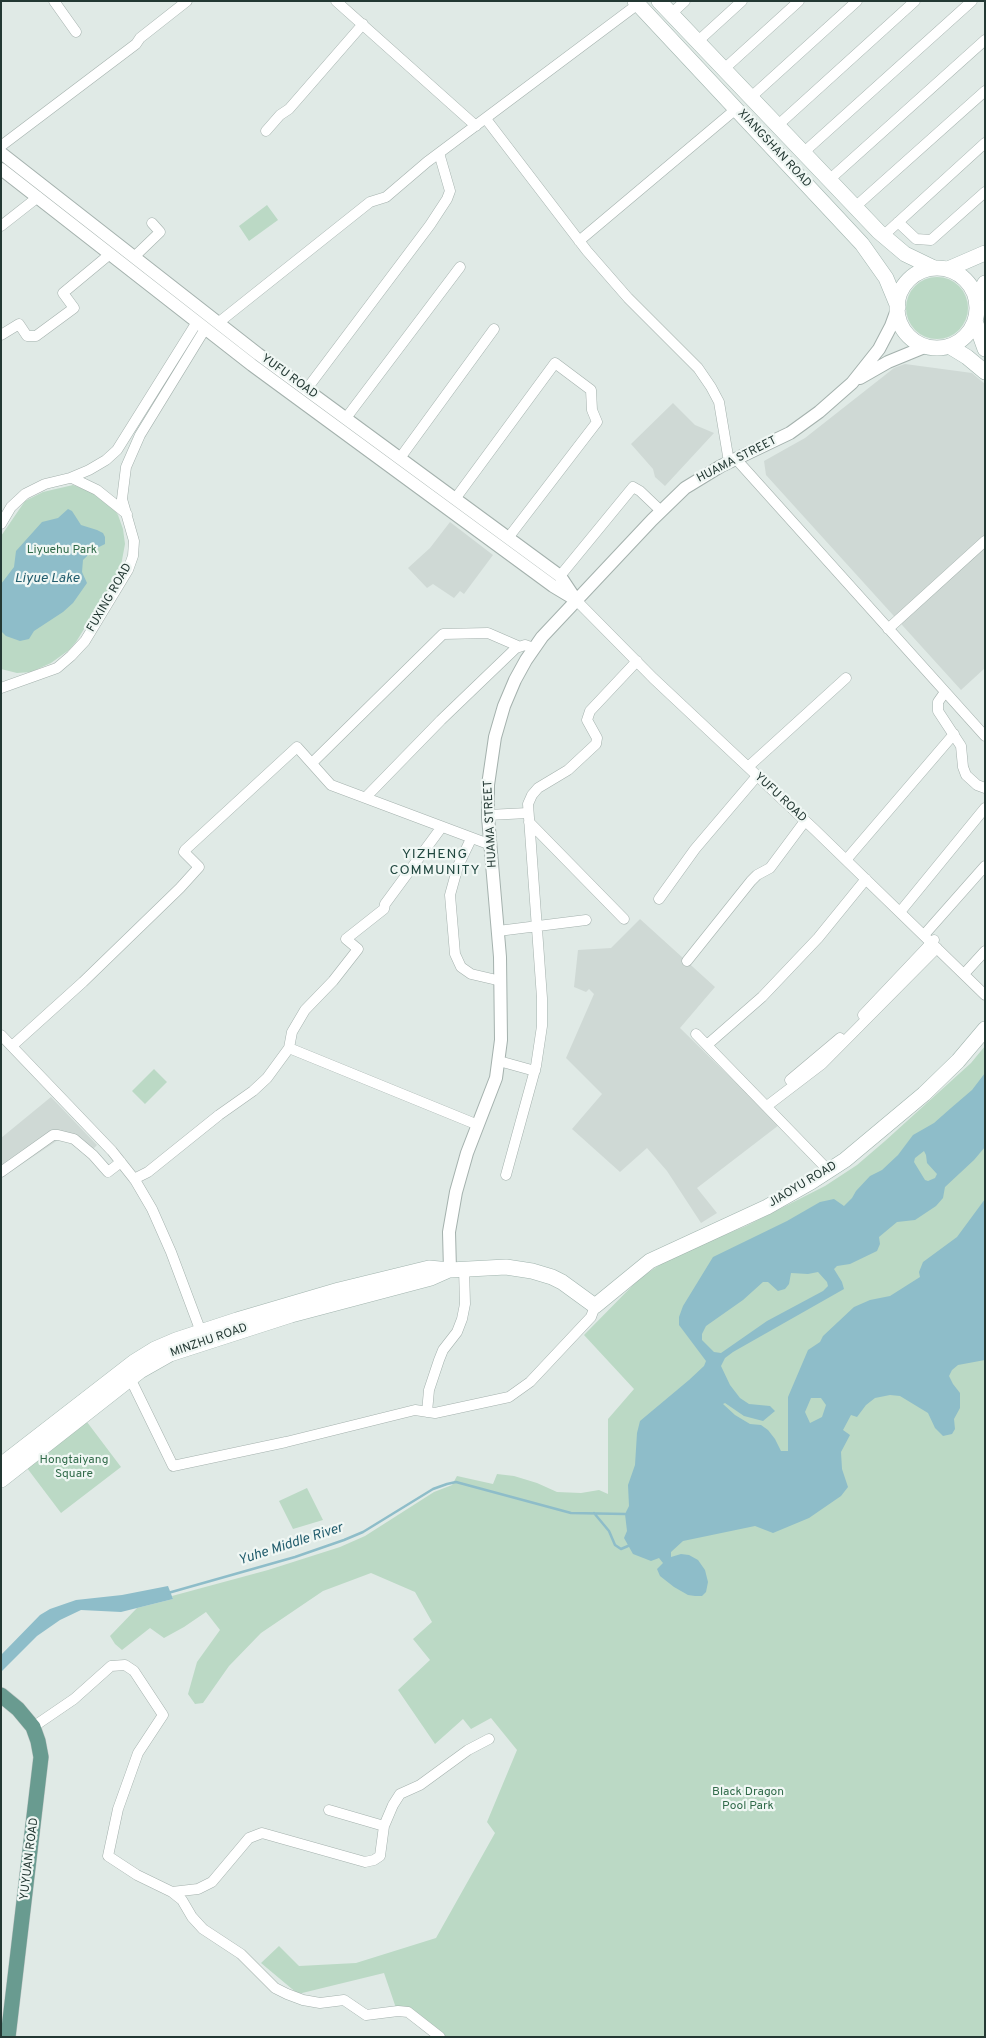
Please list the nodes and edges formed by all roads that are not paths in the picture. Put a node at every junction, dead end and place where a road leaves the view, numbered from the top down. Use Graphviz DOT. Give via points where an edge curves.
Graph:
graph roads {
  1 [pos="54,1"];
  2 [pos="187,1"];
  3 [pos="336,1"];
  4 [pos="658,1"];
  5 [pos="685,1"];
  6 [pos="742,1"];
  7 [pos="799,1"];
  8 [pos="857,1"];
  9 [pos="915,1"];
  10 [pos="972,1"];
  11 [pos="636,3"];
  12 [pos="671,14"];
  13 [pos="363,24"];
  14 [pos="76,32"];
  15 [pos="985,40"];
  16 [pos="697,42"];
  17 [pos="723,70"];
  18 [pos="985,91"];
  19 [pos="750,98"];
  20 [pos="736,109"];
  21 [pos="486,119"];
  22 [pos="476,126"];
  23 [pos="777,126"];
  24 [pos="266,131"];
  25 [pos="985,143"];
  26 [pos="1,146"];
  27 [pos="1,152"];
  28 [pos="439,153"];
  29 [pos="803,153"];
  30 [pos="1,168"];
  31 [pos="829,180"];
  32 [pos="985,192"];
  33 [pos="38,197"];
  34 [pos="855,207"];
  35 [pos="898,222"];
  36 [pos="152,224"];
  37 [pos="1,226"];
  38 [pos="883,236"];
  39 [pos="579,241"];
  40 [pos="985,253"];
  41 [pos="110,254"];
  42 [pos="134,256"];
  43 [pos="460,267"];
  44 [pos="941,269"];
  45 [pos="985,283"];
  46 [pos="976,299"];
  47 [pos="898,307"];
  48 [pos="975,321"];
  49 [pos="218,323"];
  50 [pos="201,325"];
  51 [pos="494,329"];
  52 [pos="1,335"];
  53 [pos="927,346"];
  54 [pos="949,346"];
  55 [pos="985,349"];
  56 [pos="985,372"];
  57 [pos="852,384"];
  58 [pos="306,390"];
  59 [pos="346,418"];
  60 [pos="400,458"];
  61 [pos="732,460"];
  62 [pos="72,478"];
  63 [pos="455,498"];
  64 [pos="661,511"];
  65 [pos="128,515"];
  66 [pos="1,524"];
  67 [pos="508,538"];
  68 [pos="985,540"];
  69 [pos="560,576"];
  70 [pos="576,600"];
  71 [pos="888,629"];
  72 [pos="518,646"];
  73 [pos="534,648"];
  74 [pos="637,661"];
  75 [pos="1,677"];
  76 [pos="846,678"];
  77 [pos="17,682"];
  78 [pos="1,688"];
  79 [pos="945,692"];
  80 [pos="954,734"];
  81 [pos="985,736"];
  82 [pos="312,764"];
  83 [pos="748,767"];
  84 [pos="757,776"];
  85 [pos="985,788"];
  86 [pos="366,797"];
  87 [pos="985,808"];
  88 [pos="488,815"];
  89 [pos="528,817"];
  90 [pos="805,821"];
  91 [pos="441,828"];
  92 [pos="471,839"];
  93 [pos="491,846"];
  94 [pos="846,860"];
  95 [pos="985,866"];
  96 [pos="866,879"];
  97 [pos="659,899"];
  98 [pos="900,912"];
  99 [pos="624,919"];
  100 [pos="586,920"];
  101 [pos="536,926"];
  102 [pos="498,931"];
  103 [pos="924,936"];
  104 [pos="936,944"];
  105 [pos="985,951"];
  106 [pos="687,961"];
  107 [pos="964,974"];
  108 [pos="501,981"];
  109 [pos="985,995"];
  110 [pos="985,1030"];
  111 [pos="696,1034"];
  112 [pos="1,1035"];
  113 [pos="12,1046"];
  114 [pos="707,1046"];
  115 [pos="289,1048"];
  116 [pos="499,1060"];
  117 [pos="535,1071"];
  118 [pos="768,1102"];
  119 [pos="478,1124"];
  120 [pos="121,1162"];
  121 [pos="829,1171"];
  122 [pos="1,1172"];
  123 [pos="506,1175"];
  124 [pos="134,1179"];
  125 [pos="457,1269"];
  126 [pos="595,1306"];
  127 [pos="201,1332"];
  128 [pos="130,1378"];
  129 [pos="428,1412"];
  130 [pos="1,1465"];
  131 [pos="1,1480"];
  132 [pos="4,1702"];
  133 [pos="33,1727"];
  134 [pos="489,1739"];
  135 [pos="329,1810"];
  136 [pos="384,1826"];
  137 [pos="172,1892"];
  138 [pos="1,2010"];
  139 [pos="8,2037"];
  140 [pos="440,2037"];
  1 -- 14 [label="street"];
  2 -- 26 [label="street" via="136,44"];
  3 -- 13 [label="street"];
  4 -- 12 [label="main road, XIANGSHAN ROAD"];
  5 -- 12 [label="street"];
  6 -- 16 [label="street"];
  7 -- 17 [label="street"];
  8 -- 19 [label="street"];
  9 -- 23 [label="street"];
  10 -- 29 [label="street"];
  11 -- 20 [label="main road, XIANGSHAN ROAD"];
  11 -- 21 [label="street"];
  12 -- 16 [label="main road, XIANGSHAN ROAD"];
  13 -- 22 [label="street"];
  13 -- 24 [label="street"];
  15 -- 31 [label="street"];
  16 -- 17 [label="main road, XIANGSHAN ROAD"];
  17 -- 19 [label="main road, XIANGSHAN ROAD"];
  18 -- 34 [label="street"];
  19 -- 23 [label="main road, XIANGSHAN ROAD"];
  20 -- 39 [label="street"];
  20 -- 47 [label="main road, XIANGSHAN ROAD" via="862,244 886,278"];
  21 -- 22 [label="street"];
  21 -- 39 [label="street"];
  22 -- 28 [label="street"];
  23 -- 29 [label="main road, XIANGSHAN ROAD"];
  25 -- 35 [label="street"];
  27 -- 42 [label="street, YUFU ROAD"];
  28 -- 49 [label="street" via="386,197 370,202"];
  28 -- 58 [label="street" via="450,191 447,199"];
  29 -- 31 [label="main road, XIANGSHAN ROAD"];
  30 -- 33 [label="street, YUFU ROAD"];
  31 -- 34 [label="main road, XIANGSHAN ROAD"];
  32 -- 35 [label="street" via="931,240 916,239"];
  33 -- 37 [label="street"];
  33 -- 41 [label="street, YUFU ROAD"];
  34 -- 38 [label="main road, XIANGSHAN ROAD"];
  35 -- 38 [label="street"];
  36 -- 42 [label="street" via="160,232"];
  38 -- 44 [label="main road, XIANGSHAN ROAD" via="905,254"];
  39 -- 61 [label="street" via="628,298 688,356 711,387 721,411"];
  40 -- 44 [label="main road"];
  41 -- 50 [label="street, YUFU ROAD"];
  41 -- 52 [label="street" via="62,293 74,308 36,336 27,336 19,324"];
  42 -- 49 [label="street, YUFU ROAD"];
  43 -- 59 [label="street"];
  44 -- 46 [label="main road" via="966,280"];
  44 -- 47 [label="main road" via="921,272 909,280 901,292"];
  45 -- 46 [label="main road"];
  46 -- 48 [label="main road"];
  47 -- 53 [label="main road" via="904,328"];
  47 -- 57 [label="street, HUAMA STREET" via="879,349"];
  48 -- 54 [label="main road" via="967,334"];
  48 -- 55 [label="main road"];
  49 -- 58 [label="street, YUFU ROAD"];
  50 -- 62 [label="street" via="122,444 98,466"];
  50 -- 65 [label="street, FUXING ROAD" via="129,457 122,488"];
  50 -- 70 [label="street, YUFU ROAD" via="537,575"];
  51 -- 60 [label="street"];
  53 -- 54 [label="main road"];
  53 -- 57 [label="street, HUAMA STREET" via="888,362"];
  54 -- 56 [label="main road"];
  57 -- 61 [label="street, HUAMA STREET" via="790,433"];
  58 -- 59 [label="street, YUFU ROAD"];
  59 -- 60 [label="street, YUFU ROAD"];
  60 -- 63 [label="street, YUFU ROAD"];
  61 -- 64 [label="street, HUAMA STREET" via="696,480"];
  61 -- 71 [label="street"];
  62 -- 65 [label="street" via="108,498"];
  62 -- 66 [label="street" via="44,484 25,494 11,507"];
  63 -- 67 [label="street, YUFU ROAD"];
  63 -- 67 [label="street" via="555,363 591,390 592,410 597,422"];
  64 -- 69 [label="street" via="633,487"];
  64 -- 70 [label="street, HUAMA STREET"];
  65 -- 77 [label="street, FUXING ROAD" via="134,541 131,563 86,641 57,668"];
  67 -- 69 [label="street, YUFU ROAD"];
  68 -- 71 [label="street"];
  69 -- 70 [label="street, YUFU ROAD"];
  70 -- 73 [label="street, HUAMA STREET"];
  70 -- 74 [label="street, YUFU ROAD"];
  71 -- 79 [label="street"];
  72 -- 73 [label="street"];
  72 -- 82 [label="street" via="488,632 442,634"];
  72 -- 86 [label="street"];
  73 -- 88 [label="street, HUAMA STREET" via="515,680 499,721 489,769"];
  74 -- 83 [label="street, YUFU ROAD"];
  74 -- 89 [label="street" via="590,712 587,720 597,738 596,744 568,770 535,792 529,799"];
  75 -- 77 [label="street"];
  76 -- 83 [label="street"];
  77 -- 78 [label="street, FUXING ROAD"];
  79 -- 80 [label="street" via="937,709"];
  79 -- 81 [label="street"];
  80 -- 85 [label="street" via="961,746 966,775"];
  80 -- 94 [label="street"];
  82 -- 86 [label="street" via="331,784"];
  82 -- 113 [label="street" via="297,747 185,850 198,867 188,879"];
  83 -- 84 [label="street, YUFU ROAD"];
  84 -- 90 [label="street, YUFU ROAD"];
  84 -- 97 [label="street" via="695,849"];
  86 -- 91 [label="street"];
  87 -- 98 [label="street"];
  88 -- 89 [label="street"];
  88 -- 93 [label="street, HUAMA STREET"];
  89 -- 99 [label="street"];
  89 -- 101 [label="street"];
  90 -- 94 [label="street, YUFU ROAD"];
  90 -- 106 [label="street" via="770,868 751,881"];
  91 -- 92 [label="street"];
  91 -- 115 [label="street" via="384,909 346,939 358,949 305,1010 292,1032"];
  92 -- 93 [label="street"];
  92 -- 108 [label="street" via="458,866 450,895 455,954 461,967 471,974"];
  93 -- 102 [label="street, HUAMA STREET"];
  94 -- 96 [label="street, YUFU ROAD"];
  95 -- 103 [label="street"];
  96 -- 98 [label="street, YUFU ROAD"];
  96 -- 114 [label="street" via="818,938 762,996"];
  98 -- 103 [label="street, YUFU ROAD"];
  100 -- 101 [label="street"];
  101 -- 102 [label="street"];
  101 -- 117 [label="street" via="542,1012"];
  102 -- 108 [label="street, HUAMA STREET"];
  103 -- 104 [label="street, YUFU ROAD"];
  104 -- 107 [label="street, YUFU ROAD"];
  104 -- 118 [label="street" via="843,1035"];
  105 -- 107 [label="street"];
  107 -- 109 [label="street, YUFU ROAD"];
  108 -- 116 [label="street, HUAMA STREET"];
  110 -- 121 [label="main road, JIAOYU ROAD" via="924,1094"];
  111 -- 114 [label="street"];
  112 -- 113 [label="street"];
  113 -- 120 [label="street"];
  114 -- 118 [label="street"];
  115 -- 119 [label="street"];
  115 -- 124 [label="street" via="253,1091 148,1172"];
  116 -- 117 [label="street"];
  116 -- 119 [label="street, HUAMA STREET" via="496,1078"];
  117 -- 123 [label="street"];
  118 -- 121 [label="street"];
  119 -- 125 [label="street, HUAMA STREET" via="467,1152 449,1232"];
  120 -- 122 [label="street" via="108,1172 74,1139 58,1134"];
  120 -- 124 [label="street"];
  121 -- 126 [label="main road, JIAOYU ROAD" via="767,1207 650,1261"];
  124 -- 127 [label="street" via="171,1252"];
  125 -- 126 [label="main road, MINZHU ROAD" via="506,1267 537,1272 562,1282"];
  125 -- 127 [label="main road, MINZHU ROAD" via="429,1268 391,1277"];
  125 -- 128 [label="main road, MINZHU ROAD" via="180,1350"];
  125 -- 129 [label="street" via="465,1304 462,1319 435,1370"];
  126 -- 129 [label="street" via="591,1317 516,1393 501,1400 435,1414"];
  127 -- 130 [label="main road, MINZHU ROAD" via="166,1344 134,1362"];
  128 -- 129 [label="street" via="173,1466 391,1415 415,1410"];
  128 -- 131 [label="main road, MINZHU ROAD"];
  132 -- 133 [label="main road, YUYUAN ROAD"];
  132 -- 138 [label="main road" via="25,1732 32,1766"];
  133 -- 137 [label="street" via="74,1699 111,1666 125,1665 136,1674 163,1715 138,1753 118,1809 108,1856"];
  133 -- 139 [label="main road, YUYUAN ROAD" via="40,1748 41,1766"];
  134 -- 136 [label="street" via="420,1785 400,1794"];
  135 -- 136 [label="street"];
  136 -- 137 [label="street" via="380,1856 368,1862 268,1834 257,1834 249,1838 212,1882 198,1889"];
  137 -- 140 [label="street" via="182,1900 203,1929 241,1954 276,1988 287,1994 320,2002 344,2000 366,2015 408,2012"];
}
